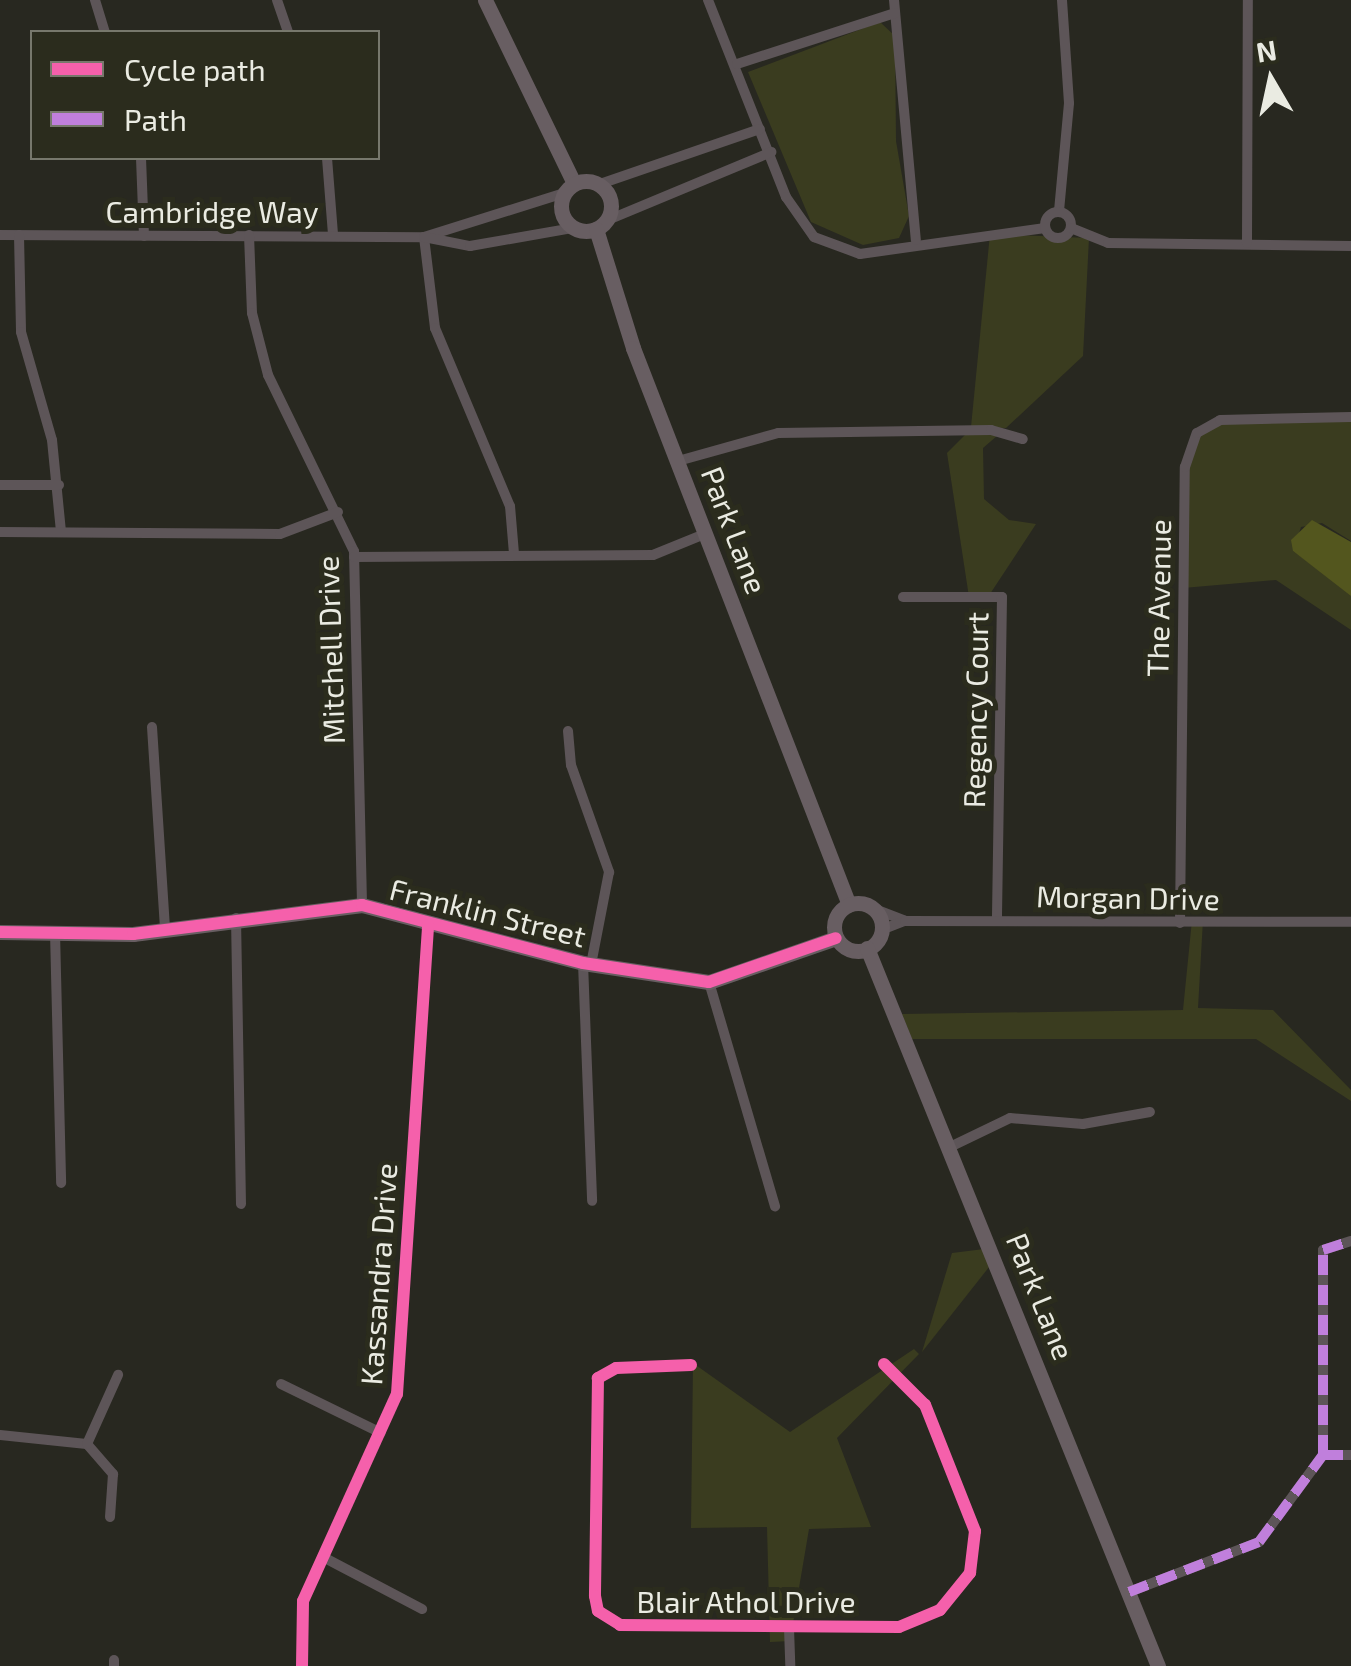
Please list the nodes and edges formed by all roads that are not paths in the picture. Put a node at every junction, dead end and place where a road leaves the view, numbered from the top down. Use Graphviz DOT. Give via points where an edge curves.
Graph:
graph roads {
  1 [pos="95,0"];
  2 [pos="278,0"];
  3 [pos="485,0"];
  4 [pos="708,0"];
  5 [pos="894,0"];
  6 [pos="1062,0"];
  7 [pos="1248,0"];
  8 [pos="895,13"];
  9 [pos="104,30"];
  10 [pos="287,30"];
  11 [pos="737,64"];
  12 [pos="760,128"];
  13 [pos="770,152"];
  14 [pos="141,160"];
  15 [pos="327,160"];
  16 [pos="669,164"];
  17 [pos="600,184"];
  18 [pos="569,188"];
  19 [pos="678,189"];
  20 [pos="1058,211"];
  21 [pos="602,225"];
  22 [pos="573,228"];
  23 [pos="1045,228"];
  24 [pos="1071,228"];
  25 [pos="0,235"];
  26 [pos="18,235"];
  27 [pos="249,235"];
  28 [pos="333,235"];
  29 [pos="144,236"];
  30 [pos="424,237"];
  31 [pos="916,240"];
  32 [pos="1247,243"];
  33 [pos="1351,246"];
  34 [pos="1351,416"];
  35 [pos="1022,440"];
  36 [pos="678,461"];
  37 [pos="0,485"];
  38 [pos="59,485"];
  39 [pos="338,512"];
  40 [pos="0,532"];
  41 [pos="61,532"];
  42 [pos="707,533"];
  43 [pos="514,554"];
  44 [pos="354,557"];
  45 [pos="904,597"];
  46 [pos="152,727"];
  47 [pos="568,731"];
  48 [pos="849,904"];
  49 [pos="362,906"];
  50 [pos="872,908"];
  51 [pos="236,918"];
  52 [pos="997,920"];
  53 [pos="905,921"];
  54 [pos="1351,922"];
  55 [pos="1180,923"];
  56 [pos="428,925"];
  57 [pos="166,928"];
  58 [pos="881,930"];
  59 [pos="0,932"];
  60 [pos="55,932"];
  61 [pos="836,938"];
  62 [pos="867,948"];
  63 [pos="587,964"];
  64 [pos="709,982"];
  65 [pos="1150,1112"];
  66 [pos="952,1146"];
  67 [pos="61,1183"];
  68 [pos="592,1200"];
  69 [pos="241,1204"];
  70 [pos="775,1206"];
  71 [pos="1351,1241"];
  72 [pos="884,1364"];
  73 [pos="692,1365"];
  74 [pos="118,1374"];
  75 [pos="280,1384"];
  76 [pos="381,1433"];
  77 [pos="0,1436"];
  78 [pos="87,1444"];
  79 [pos="1351,1455"];
  80 [pos="1322,1456"];
  81 [pos="110,1517"];
  82 [pos="322,1557"];
  83 [pos="1129,1592"];
  84 [pos="422,1609"];
  85 [pos="790,1628"];
  86 [pos="302,1666"];
  87 [pos="790,1666"];
  88 [pos="1158,1666"];
  1 -- 9 [label="street"];
  2 -- 10 [label="street"];
  3 -- 18 [label="street"];
  4 -- 11 [label="street"];
  5 -- 8 [label="street"];
  6 -- 20 [label="street" via="1068,103"];
  7 -- 32 [label="street"];
  8 -- 11 [label="street"];
  8 -- 31 [label="street"];
  11 -- 12 [label="street"];
  12 -- 13 [label="street"];
  12 -- 16 [label="street"];
  13 -- 19 [label="street"];
  13 -- 31 [label="street" via="814,237 860,254"];
  14 -- 29 [label="street"];
  15 -- 28 [label="street"];
  16 -- 17 [label="street"];
  16 -- 19 [label="street"];
  17 -- 18 [label="street"];
  17 -- 21 [label="street" via="611,199"];
  18 -- 22 [label="street" via="562,214"];
  18 -- 30 [label="street, Cambridge Way"];
  19 -- 21 [label="street"];
  20 -- 23 [label="street"];
  20 -- 24 [label="street"];
  21 -- 22 [label="street"];
  21 -- 36 [label="street, Park Lane"];
  22 -- 30 [label="street, Cambridge Way" via="470,246"];
  23 -- 24 [label="street" via="1059,238"];
  23 -- 31 [label="street"];
  24 -- 32 [label="street" via="1108,243"];
  25 -- 26 [label="street, Cambridge Way"];
  26 -- 29 [label="street, Cambridge Way"];
  26 -- 38 [label="street" via="21,332"];
  27 -- 28 [label="street, Cambridge Way"];
  27 -- 29 [label="street, Cambridge Way"];
  27 -- 39 [label="street, Mitchell Drive" via="252,313 268,376"];
  28 -- 30 [label="street, Cambridge Way"];
  30 -- 43 [label="street" via="435,328 510,506"];
  32 -- 33 [label="street"];
  34 -- 55 [label="street, The Avenue" via="1220,420 1197,433 1185,467"];
  35 -- 36 [label="street" via="991,430 778,433"];
  36 -- 42 [label="street, Park Lane"];
  37 -- 38 [label="street"];
  38 -- 41 [label="street"];
  39 -- 41 [label="street" via="280,534"];
  39 -- 44 [label="street, Mitchell Drive"];
  40 -- 41 [label="street"];
  42 -- 43 [label="street" via="654,554"];
  42 -- 48 [label="street, Park Lane"];
  43 -- 44 [label="street"];
  44 -- 49 [label="street, Mitchell Drive"];
  45 -- 52 [label="street, Regency Court" via="1002,597"];
  46 -- 57 [label="street"];
  47 -- 63 [label="street" via="609,872"];
  48 -- 50 [label="street"];
  48 -- 61 [label="street" via="834,922"];
  49 -- 51 [label="street, Franklin Street"];
  49 -- 56 [label="street, Franklin Street"];
  50 -- 53 [label="street, Morgan Drive"];
  50 -- 58 [label="street"];
  51 -- 57 [label="street, Franklin Street"];
  51 -- 69 [label="street"];
  52 -- 53 [label="street, Morgan Drive"];
  52 -- 55 [label="street, Morgan Drive"];
  53 -- 58 [label="street, Morgan Drive"];
  54 -- 55 [label="street, Morgan Drive"];
  56 -- 63 [label="street, Franklin Street"];
  56 -- 76 [label="street, Kassandra Drive" via="398,1394"];
  57 -- 60 [label="street, Franklin Street"];
  58 -- 62 [label="street"];
  59 -- 60 [label="street, Franklin Street"];
  60 -- 67 [label="street"];
  61 -- 62 [label="street"];
  61 -- 64 [label="street, Franklin Street"];
  62 -- 66 [label="street, Park Lane"];
  63 -- 64 [label="street, Franklin Street"];
  63 -- 68 [label="street"];
  64 -- 70 [label="street"];
  65 -- 66 [label="street" via="1083,1124 1010,1118"];
  66 -- 83 [label="street, Park Lane"];
  71 -- 80 [label="street" via="1323,1250"];
  72 -- 85 [label="street, Blair Athol Drive" via="926,1405 975,1531 970,1573 920,1622"];
  73 -- 85 [label="street, Blair Athol Drive" via="616,1368 598,1378 598,1612 638,1627"];
  74 -- 78 [label="street"];
  75 -- 76 [label="street"];
  76 -- 82 [label="street, Kassandra Drive"];
  77 -- 78 [label="street"];
  78 -- 81 [label="street" via="114,1474"];
  79 -- 80 [label="street"];
  80 -- 83 [label="street" via="1259,1542"];
  82 -- 84 [label="street"];
  82 -- 86 [label="street, Kassandra Drive" via="303,1601"];
  83 -- 88 [label="street, Park Lane"];
  85 -- 87 [label="street, Blair Athol Drive"];
}
